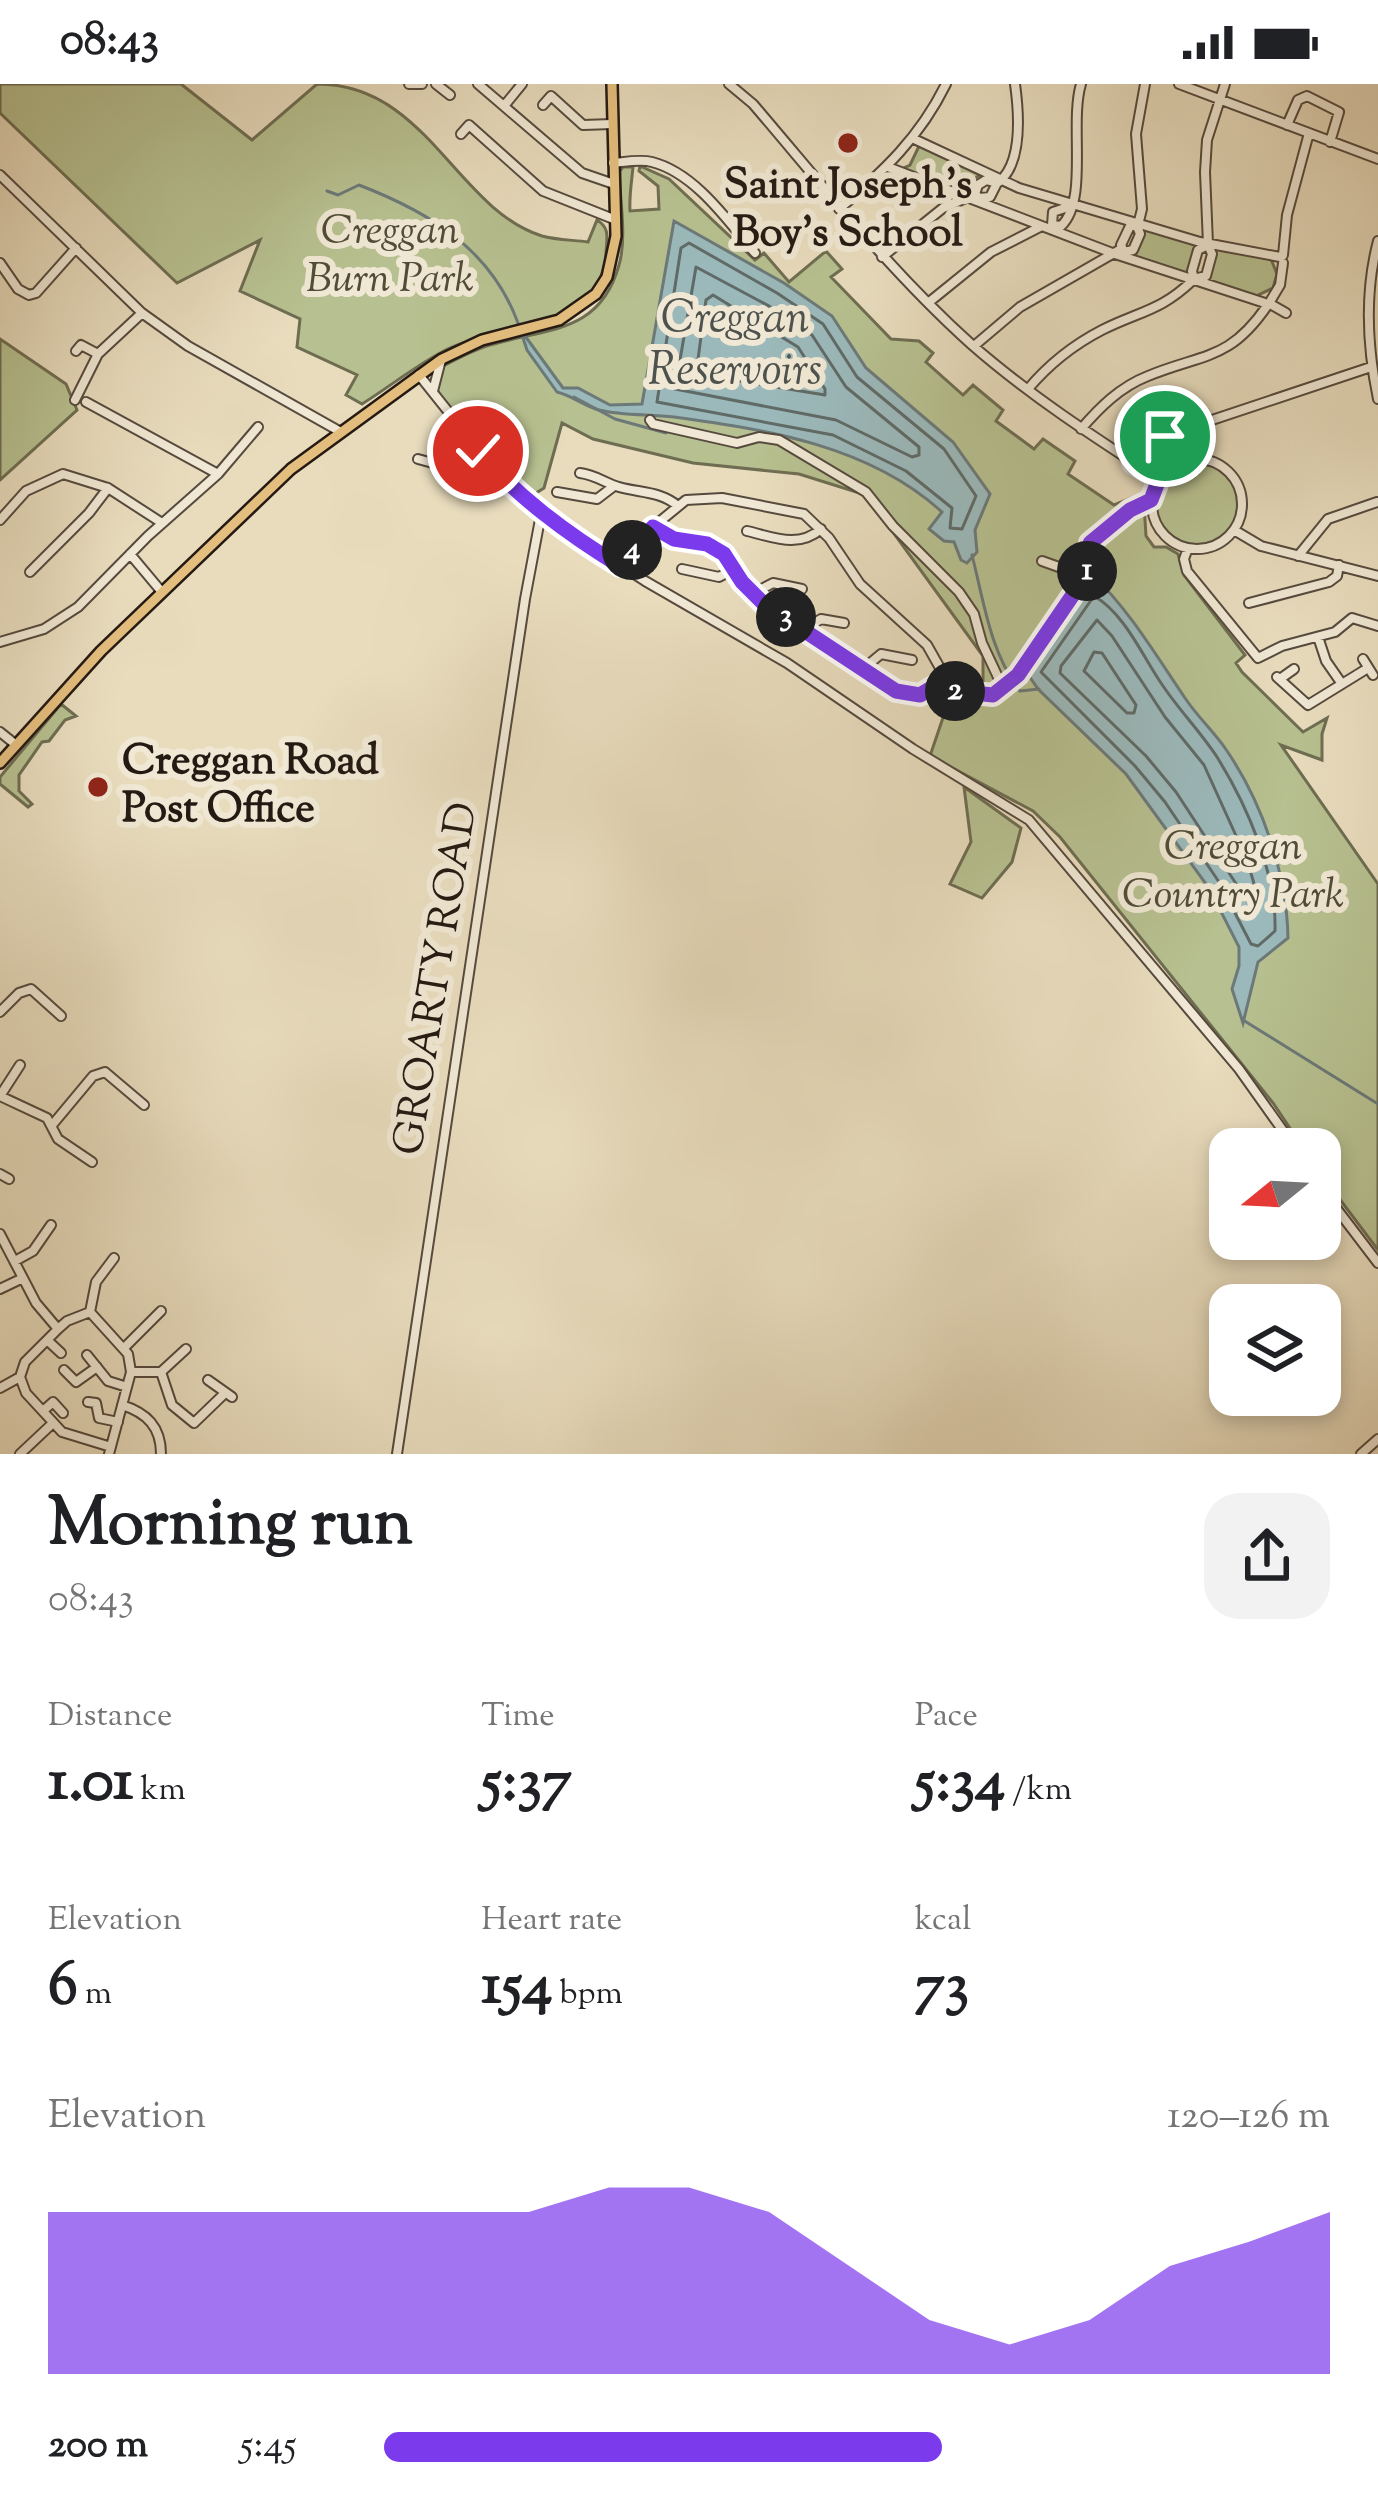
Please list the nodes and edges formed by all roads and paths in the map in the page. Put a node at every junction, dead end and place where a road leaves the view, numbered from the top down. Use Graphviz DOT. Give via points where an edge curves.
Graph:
graph roads {
  1 [pos="409,84"];
  2 [pos="422,84"];
  3 [pos="436,84"];
  4 [pos="478,84"];
  5 [pos="522,84"];
  6 [pos="612,84"];
  7 [pos="729,84"];
  8 [pos="946,84"];
  9 [pos="1015,84"];
  10 [pos="1081,84"];
  11 [pos="1145,84"];
  12 [pos="1179,84"];
  13 [pos="1225,84"];
  14 [pos="450,95"];
  15 [pos="1220,100"];
  16 [pos="543,105"];
  17 [pos="504,106"];
  18 [pos="612,124"];
  19 [pos="1287,125"];
  20 [pos="461,134"];
  21 [pos="1309,134"];
  22 [pos="914,139"];
  23 [pos="1330,142"];
  24 [pos="1378,159"];
  25 [pos="613,163"];
  26 [pos="888,167"];
  27 [pos="0,176"];
  28 [pos="1000,182"];
  29 [pos="614,184"];
  30 [pos="969,195"];
  31 [pos="1071,206"];
  32 [pos="839,209"];
  33 [pos="616,220"];
  34 [pos="1047,224"];
  35 [pos="1138,225"];
  36 [pos="1378,241"];
  37 [pos="1208,244"];
  38 [pos="76,248"];
  39 [pos="1118,251"];
  40 [pos="755,253"];
  41 [pos="882,257"];
  42 [pos="1282,258"];
  43 [pos="0,263"];
  44 [pos="1194,280"];
  45 [pos="928,303"];
  46 [pos="1269,304"];
  47 [pos="1286,313"];
  48 [pos="142,314"];
  49 [pos="80,346"];
  50 [pos="974,346"];
  51 [pos="98,354"];
  52 [pos="442,358"];
  53 [pos="1371,367"];
  54 [pos="418,374"];
  55 [pos="1028,389"];
  56 [pos="433,394"];
  57 [pos="1378,399"];
  58 [pos="650,420"];
  59 [pos="258,427"];
  60 [pos="1081,429"];
  61 [pos="339,430"];
  62 [pos="478,451"];
  63 [pos="418,459"];
  64 [pos="1133,463"];
  65 [pos="459,470"];
  66 [pos="580,473"];
  67 [pos="218,474"];
  68 [pos="473,474"];
  69 [pos="1159,479"];
  70 [pos="614,486"];
  71 [pos="108,488"];
  72 [pos="557,492"];
  73 [pos="1151,500"];
  74 [pos="1377,502"];
  75 [pos="677,506"];
  76 [pos="541,514"];
  77 [pos="0,520"];
  78 [pos="162,524"];
  79 [pos="653,527"];
  80 [pos="820,529"];
  81 [pos="1234,530"];
  82 [pos="747,531"];
  83 [pos="1188,548"];
  84 [pos="130,554"];
  85 [pos="1298,556"];
  86 [pos="1042,561"];
  87 [pos="1339,565"];
  88 [pos="620,566"];
  89 [pos="682,569"];
  90 [pos="734,569"];
  91 [pos="30,572"];
  92 [pos="1084,576"];
  93 [pos="1378,576"];
  94 [pos="802,590"];
  95 [pos="161,592"];
  96 [pos="752,594"];
  97 [pos="1249,603"];
  98 [pos="844,622"];
  99 [pos="1378,626"];
  100 [pos="805,629"];
  101 [pos="1318,637"];
  102 [pos="0,640"];
  103 [pos="912,660"];
  104 [pos="1368,667"];
  105 [pos="863,669"];
  106 [pos="1294,669"];
  107 [pos="938,684"];
  108 [pos="1009,684"];
  109 [pos="1342,684"];
  110 [pos="0,732"];
  111 [pos="15,745"];
  112 [pos="0,763"];
  113 [pos="0,1012"];
  114 [pos="61,1016"];
  115 [pos="20,1065"];
  116 [pos="0,1096"];
  117 [pos="144,1105"];
  118 [pos="53,1124"];
  119 [pos="1281,1128"];
  120 [pos="92,1162"];
  121 [pos="1341,1214"];
  122 [pos="52,1224"];
  123 [pos="0,1234"];
  124 [pos="15,1261"];
  125 [pos="114,1263"];
  126 [pos="1378,1263"];
  127 [pos="22,1278"];
  128 [pos="0,1289"];
  129 [pos="161,1311"];
  130 [pos="91,1312"];
  131 [pos="58,1329"];
  132 [pos="47,1340"];
  133 [pos="123,1348"];
  134 [pos="187,1350"];
  135 [pos="61,1353"];
  136 [pos="87,1355"];
  137 [pos="97,1367"];
  138 [pos="64,1370"];
  139 [pos="131,1372"];
  140 [pos="161,1372"];
  141 [pos="20,1377"];
  142 [pos="208,1381"];
  143 [pos="127,1387"];
  144 [pos="0,1388"];
  145 [pos="88,1402"];
  146 [pos="122,1405"];
  147 [pos="43,1412"];
  148 [pos="63,1413"];
  149 [pos="118,1422"];
  150 [pos="52,1423"];
  151 [pos="1378,1439"];
  152 [pos="110,1450"];
  153 [pos="24,1453"];
  154 [pos="160,1454"];
  155 [pos="398,1454"];
  156 [pos="1361,1454"];
  1 -- 2 [label="street"];
  3 -- 14 [label="street"];
  4 -- 17 [label="street"];
  5 -- 17 [label="street"];
  6 -- 18 [label="main road"];
  7 -- 32 [label="street"];
  8 -- 22 [label="street"];
  9 -- 28 [label="street" via="1014,156"];
  10 -- 31 [label="street"];
  11 -- 35 [label="street" via="1136,134"];
  12 -- 15 [label="street"];
  13 -- 15 [label="street"];
  15 -- 19 [label="street"];
  15 -- 37 [label="street" via="1204,172"];
  16 -- 18 [label="street" via="551,96 583,125"];
  17 -- 29 [label="street" via="582,173"];
  18 -- 25 [label="main road"];
  19 -- 21 [label="street"];
  19 -- 23 [label="street" via="1302,97 1335,107"];
  20 -- 33 [label="street" via="469,125 543,191"];
  21 -- 23 [label="street"];
  21 -- 42 [label="street"];
  22 -- 26 [label="street"];
  22 -- 28 [label="street"];
  23 -- 24 [label="street"];
  25 -- 29 [label="main road"];
  25 -- 40 [label="street" via="645,161 678,175"];
  26 -- 30 [label="street"];
  26 -- 32 [label="street"];
  27 -- 38 [label="street"];
  28 -- 30 [label="street" via="978,184"];
  28 -- 30 [label="street" via="990,197"];
  28 -- 31 [label="street"];
  29 -- 33 [label="main road"];
  30 -- 34 [label="street"];
  30 -- 41 [label="street"];
  31 -- 34 [label="street" via="1067,222"];
  31 -- 35 [label="street"];
  32 -- 41 [label="street"];
  33 -- 52 [label="main road" via="614,259 585,305"];
  34 -- 39 [label="street"];
  34 -- 45 [label="street" via="992,252"];
  35 -- 37 [label="street"];
  35 -- 39 [label="street" via="1126,229"];
  36 -- 53 [label="street" via="1368,311"];
  37 -- 42 [label="street"];
  37 -- 44 [label="street" via="1198,250"];
  38 -- 43 [label="street" via="29,295"];
  38 -- 48 [label="street"];
  39 -- 44 [label="street"];
  39 -- 50 [label="street" via="1031,300"];
  41 -- 45 [label="street"];
  42 -- 46 [label="street"];
  44 -- 46 [label="street"];
  44 -- 55 [label="street" via="1164,306 1072,348"];
  45 -- 50 [label="street"];
  46 -- 47 [label="street"];
  46 -- 60 [label="street" via="1233,345 1135,382"];
  48 -- 51 [label="street"];
  48 -- 61 [label="street"];
  49 -- 51 [label="street"];
  50 -- 55 [label="street"];
  51 -- 67 [label="street" via="77,397"];
  52 -- 54 [label="main road"];
  52 -- 56 [label="street"];
  53 -- 57 [label="street"];
  53 -- 64 [label="street" via="1165,436"];
  54 -- 56 [label="street"];
  54 -- 61 [label="main road"];
  55 -- 60 [label="street"];
  56 -- 62 [label="street"];
  58 -- 108 [label="street" via="737,443 779,440 866,492 958,592"];
  59 -- 67 [label="street"];
  60 -- 64 [label="street"];
  61 -- 95 [label="main road"];
  62 -- 65 [label="street"];
  62 -- 76 [label="street"];
  63 -- 65 [label="street"];
  64 -- 69 [label="street"];
  65 -- 68 [label="street"];
  66 -- 70 [label="street"];
  67 -- 78 [label="street"];
  69 -- 73 [label="street"];
  69 -- 81 [label="street" via="1186,460 1219,464 1240,489"];
  70 -- 72 [label="street" via="597,499"];
  70 -- 75 [label="street"];
  71 -- 77 [label="street" via="76,475 51,477"];
  71 -- 78 [label="street"];
  71 -- 91 [label="street"];
  73 -- 83 [label="street" via="1160,531"];
  73 -- 92 [label="street" via="1090,543"];
  74 -- 85 [label="street" via="1328,519"];
  75 -- 79 [label="street"];
  75 -- 80 [label="street" via="699,496 791,509"];
  76 -- 88 [label="street"];
  76 -- 155 [label="street, GROARTY ROAD"];
  78 -- 84 [label="street"];
  79 -- 88 [label="street"];
  79 -- 90 [label="street" via="707,544"];
  80 -- 82 [label="street" via="793,542"];
  80 -- 107 [label="street" via="860,584 927,645 940,668"];
  81 -- 83 [label="street" via="1218,544"];
  81 -- 85 [label="street"];
  83 -- 101 [label="street" via="1187,572 1253,655"];
  84 -- 95 [label="street"];
  84 -- 102 [label="street" via="62,620"];
  85 -- 87 [label="street"];
  86 -- 92 [label="street"];
  87 -- 93 [label="street"];
  87 -- 97 [label="street" via="1329,582"];
  88 -- 119 [label="street" via="1029,820"];
  89 -- 90 [label="street" via="719,577"];
  90 -- 96 [label="street"];
  92 -- 108 [label="street"];
  94 -- 96 [label="street" via="773,584"];
  95 -- 111 [label="main road"];
  96 -- 100 [label="street"];
  98 -- 100 [label="street" via="820,619"];
  99 -- 101 [label="street" via="1352,618"];
  100 -- 105 [label="street"];
  101 -- 109 [label="street"];
  103 -- 105 [label="street" via="881,654"];
  104 -- 109 [label="street"];
  105 -- 107 [label="street" via="908,696"];
  106 -- 109 [label="street" via="1278,678 1308,705"];
  107 -- 108 [label="street" via="985,695"];
  110 -- 111 [label="street"];
  111 -- 112 [label="main road"];
  113 -- 114 [label="street" via="31,989"];
  115 -- 116 [label="street"];
  116 -- 118 [label="street"];
  117 -- 118 [label="street" via="100,1073"];
  118 -- 120 [label="street" via="58,1139"];
  121 -- 126 [label="street"];
  122 -- 124 [label="street"];
  123 -- 124 [label="street"];
  124 -- 127 [label="street"];
  125 -- 130 [label="street" via="96,1282"];
  127 -- 128 [label="street"];
  127 -- 131 [label="street"];
  129 -- 133 [label="street"];
  130 -- 131 [label="street"];
  130 -- 133 [label="street"];
  131 -- 132 [label="street"];
  132 -- 135 [label="street"];
  132 -- 141 [label="street"];
  133 -- 139 [label="street"];
  134 -- 140 [label="street"];
  136 -- 137 [label="street"];
  137 -- 138 [label="street" via="76,1382"];
  137 -- 143 [label="street"];
  139 -- 140 [label="street"];
  139 -- 143 [label="street"];
  140 -- 142 [label="street" via="172,1405 194,1423 228,1396"];
  141 -- 144 [label="street"];
  141 -- 147 [label="street"];
  143 -- 146 [label="street"];
  145 -- 149 [label="street" via="97,1403 99,1418"];
  146 -- 149 [label="street"];
  146 -- 154 [label="street" via="151,1421"];
  147 -- 148 [label="street" via="53,1402"];
  147 -- 150 [label="street"];
  149 -- 152 [label="street"];
  150 -- 152 [label="street"];
  150 -- 153 [label="street"];
  151 -- 156 [label="street"];
}
